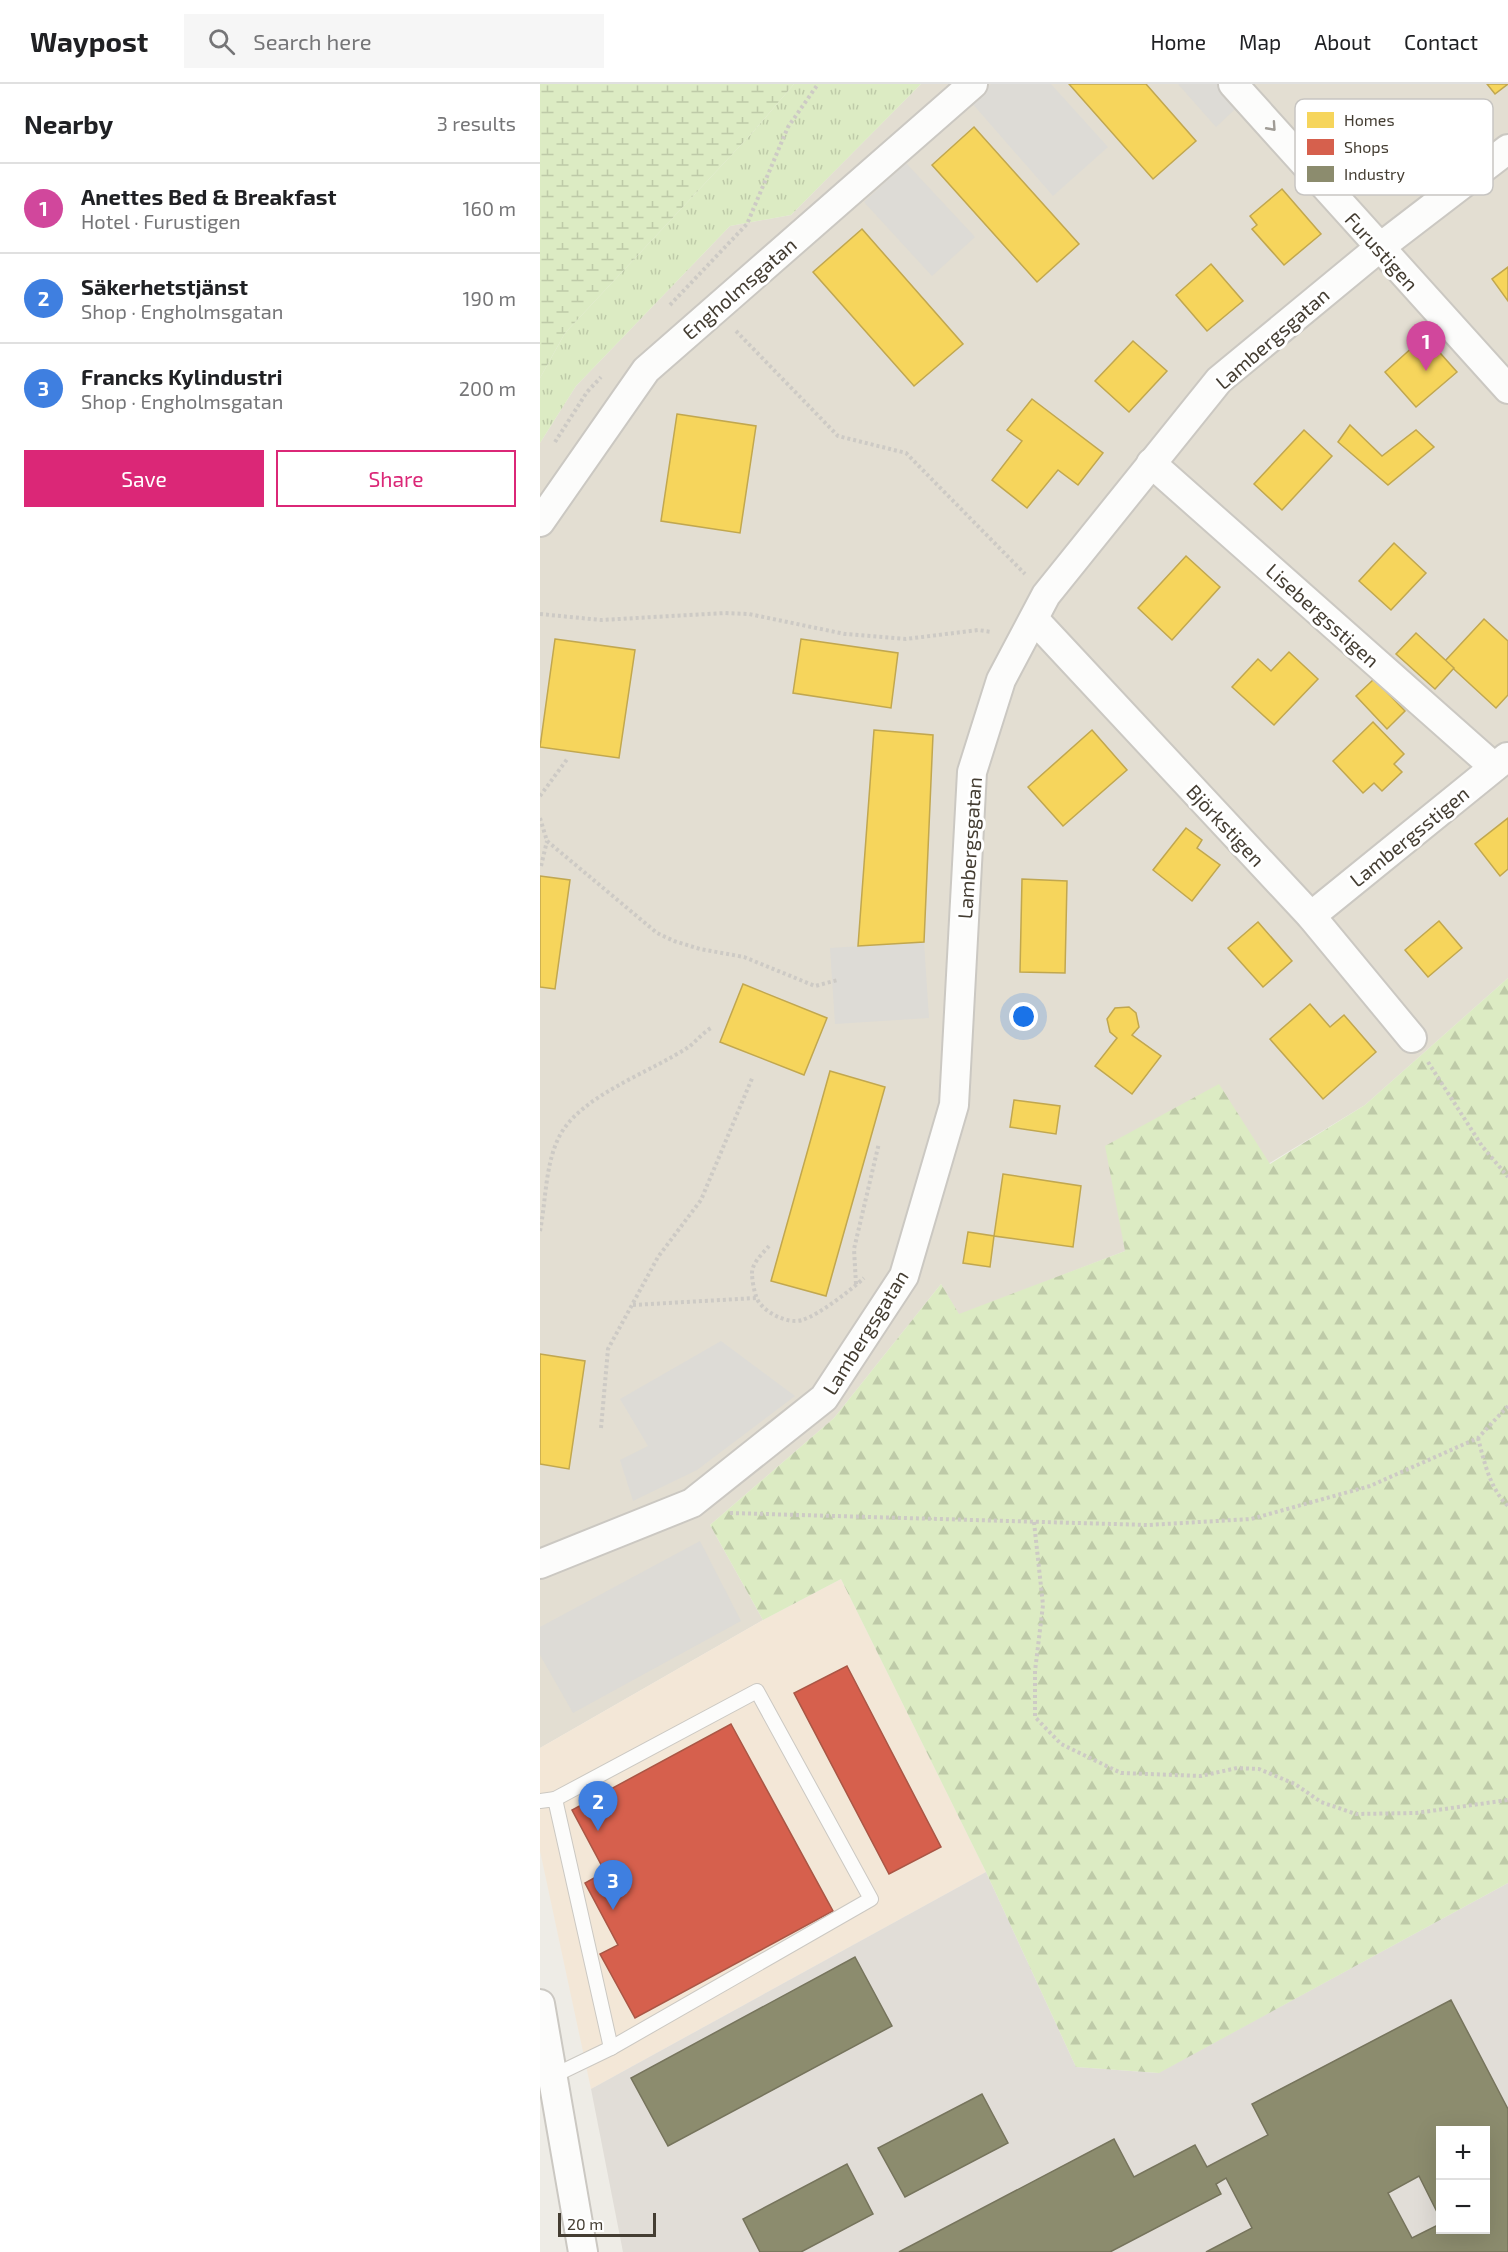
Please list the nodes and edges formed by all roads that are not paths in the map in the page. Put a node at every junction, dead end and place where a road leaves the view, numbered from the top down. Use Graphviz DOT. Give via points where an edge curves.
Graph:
graph roads {
  1 [pos="973,84"];
  2 [pos="1233,84"];
  3 [pos="1508,148"];
  4 [pos="1295,154"];
  5 [pos="1493,160"];
  6 [pos="1332,195"];
  7 [pos="1447,195"];
  8 [pos="1379,248"];
  9 [pos="1508,389"];
  10 [pos="1151,463"];
  11 [pos="540,522"];
  12 [pos="1035,617"];
  13 [pos="1501,761"];
  14 [pos="1311,916"];
  15 [pos="1412,1038"];
  16 [pos="540,1564"];
  17 [pos="555,1799"];
  18 [pos="540,1801"];
  19 [pos="540,2004"];
  20 [pos="610,2048"];
  21 [pos="554,2076"];
  22 [pos="583,2252"];
  1 -- 11 [label="street, Engholmsgatan" via="646,370"];
  2 -- 4 [label="street, Furustigen, one-way"];
  3 -- 5 [label="street, Lambergsgatan"];
  6 -- 8 [label="street, Furustigen, one-way"];
  7 -- 8 [label="street, Lambergsgatan"];
  8 -- 9 [label="street, Furustigen"];
  8 -- 10 [label="street, Lambergsgatan" via="1219,380"];
  10 -- 12 [label="street, Lambergsgatan"];
  10 -- 13 [label="street, Lisebergsstigen"];
  12 -- 14 [label="street, Björkstigen"];
  12 -- 16 [label="street, Lambergsgatan" via="1001,680 972,772 954,1105 904,1276 824,1398 692,1503"];
  13 -- 14 [label="street, Lambergsstigen"];
  14 -- 15 [label="street, Björkstigen"];
  17 -- 18 [label="lane"];
  17 -- 20 [label="lane"];
  17 -- 20 [label="lane" via="757,1691 871,1899"];
  19 -- 21 [label="street"];
  20 -- 21 [label="lane"];
  21 -- 22 [label="street"];
}
